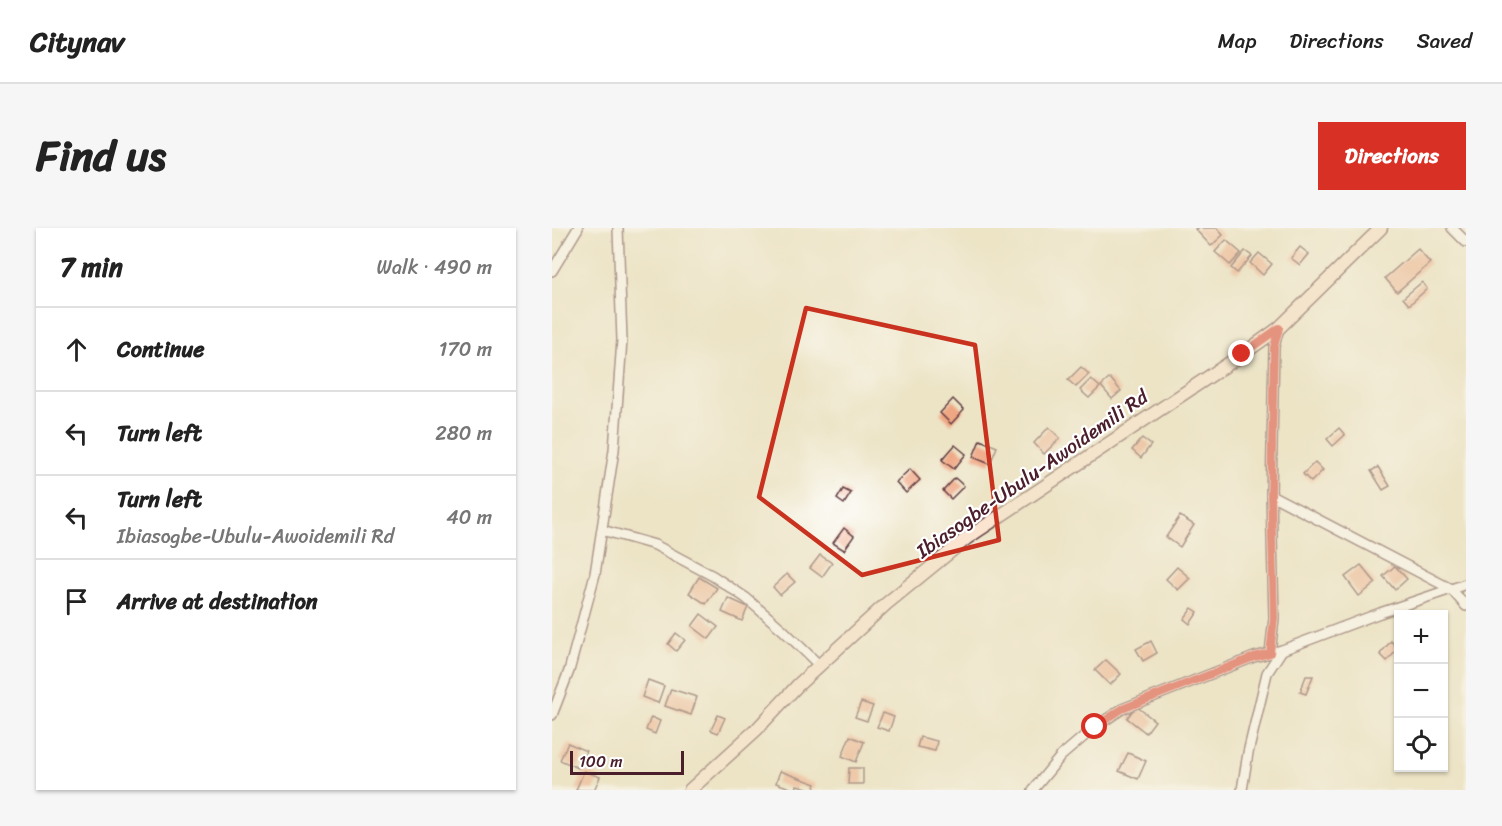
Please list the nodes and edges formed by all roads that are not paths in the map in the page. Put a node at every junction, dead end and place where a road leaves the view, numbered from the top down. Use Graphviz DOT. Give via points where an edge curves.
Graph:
graph roads {
  1 [pos="578,228"];
  2 [pos="618,228"];
  3 [pos="1381,228"];
  4 [pos="1452,228"];
  5 [pos="1466,242"];
  6 [pos="552,271"];
  7 [pos="1279,328"];
  8 [pos="1271,495"];
  9 [pos="602,530"];
  10 [pos="1466,584"];
  11 [pos="1451,589"];
  12 [pos="1466,606"];
  13 [pos="1281,650"];
  14 [pos="1270,653"];
  15 [pos="819,665"];
  16 [pos="552,715"];
  17 [pos="690,790"];
  18 [pos="1033,790"];
  19 [pos="1242,790"];
  1 -- 6 [label="street"];
  2 -- 9 [label="street" via="622,340 614,450"];
  3 -- 7 [label="street, Ibiasogbe-Ubulu-Awoidemili Rd"];
  4 -- 5 [label="street"];
  7 -- 8 [label="street" via="1274,347"];
  7 -- 15 [label="street, Ibiasogbe-Ubulu-Awoidemili Rd" via="967,538"];
  8 -- 11 [label="street"];
  8 -- 14 [label="street" via="1274,618"];
  9 -- 15 [label="street" via="655,545 713,576 776,623"];
  9 -- 16 [label="street" via="595,574 569,670"];
  10 -- 11 [label="street"];
  11 -- 12 [label="street"];
  11 -- 13 [label="street"];
  13 -- 14 [label="street"];
  13 -- 19 [label="street" via="1267,673"];
  14 -- 18 [label="street" via="1122,709 1061,756"];
  15 -- 17 [label="street, Ibiasogbe-Ubulu-Awoidemili Rd"];
}
